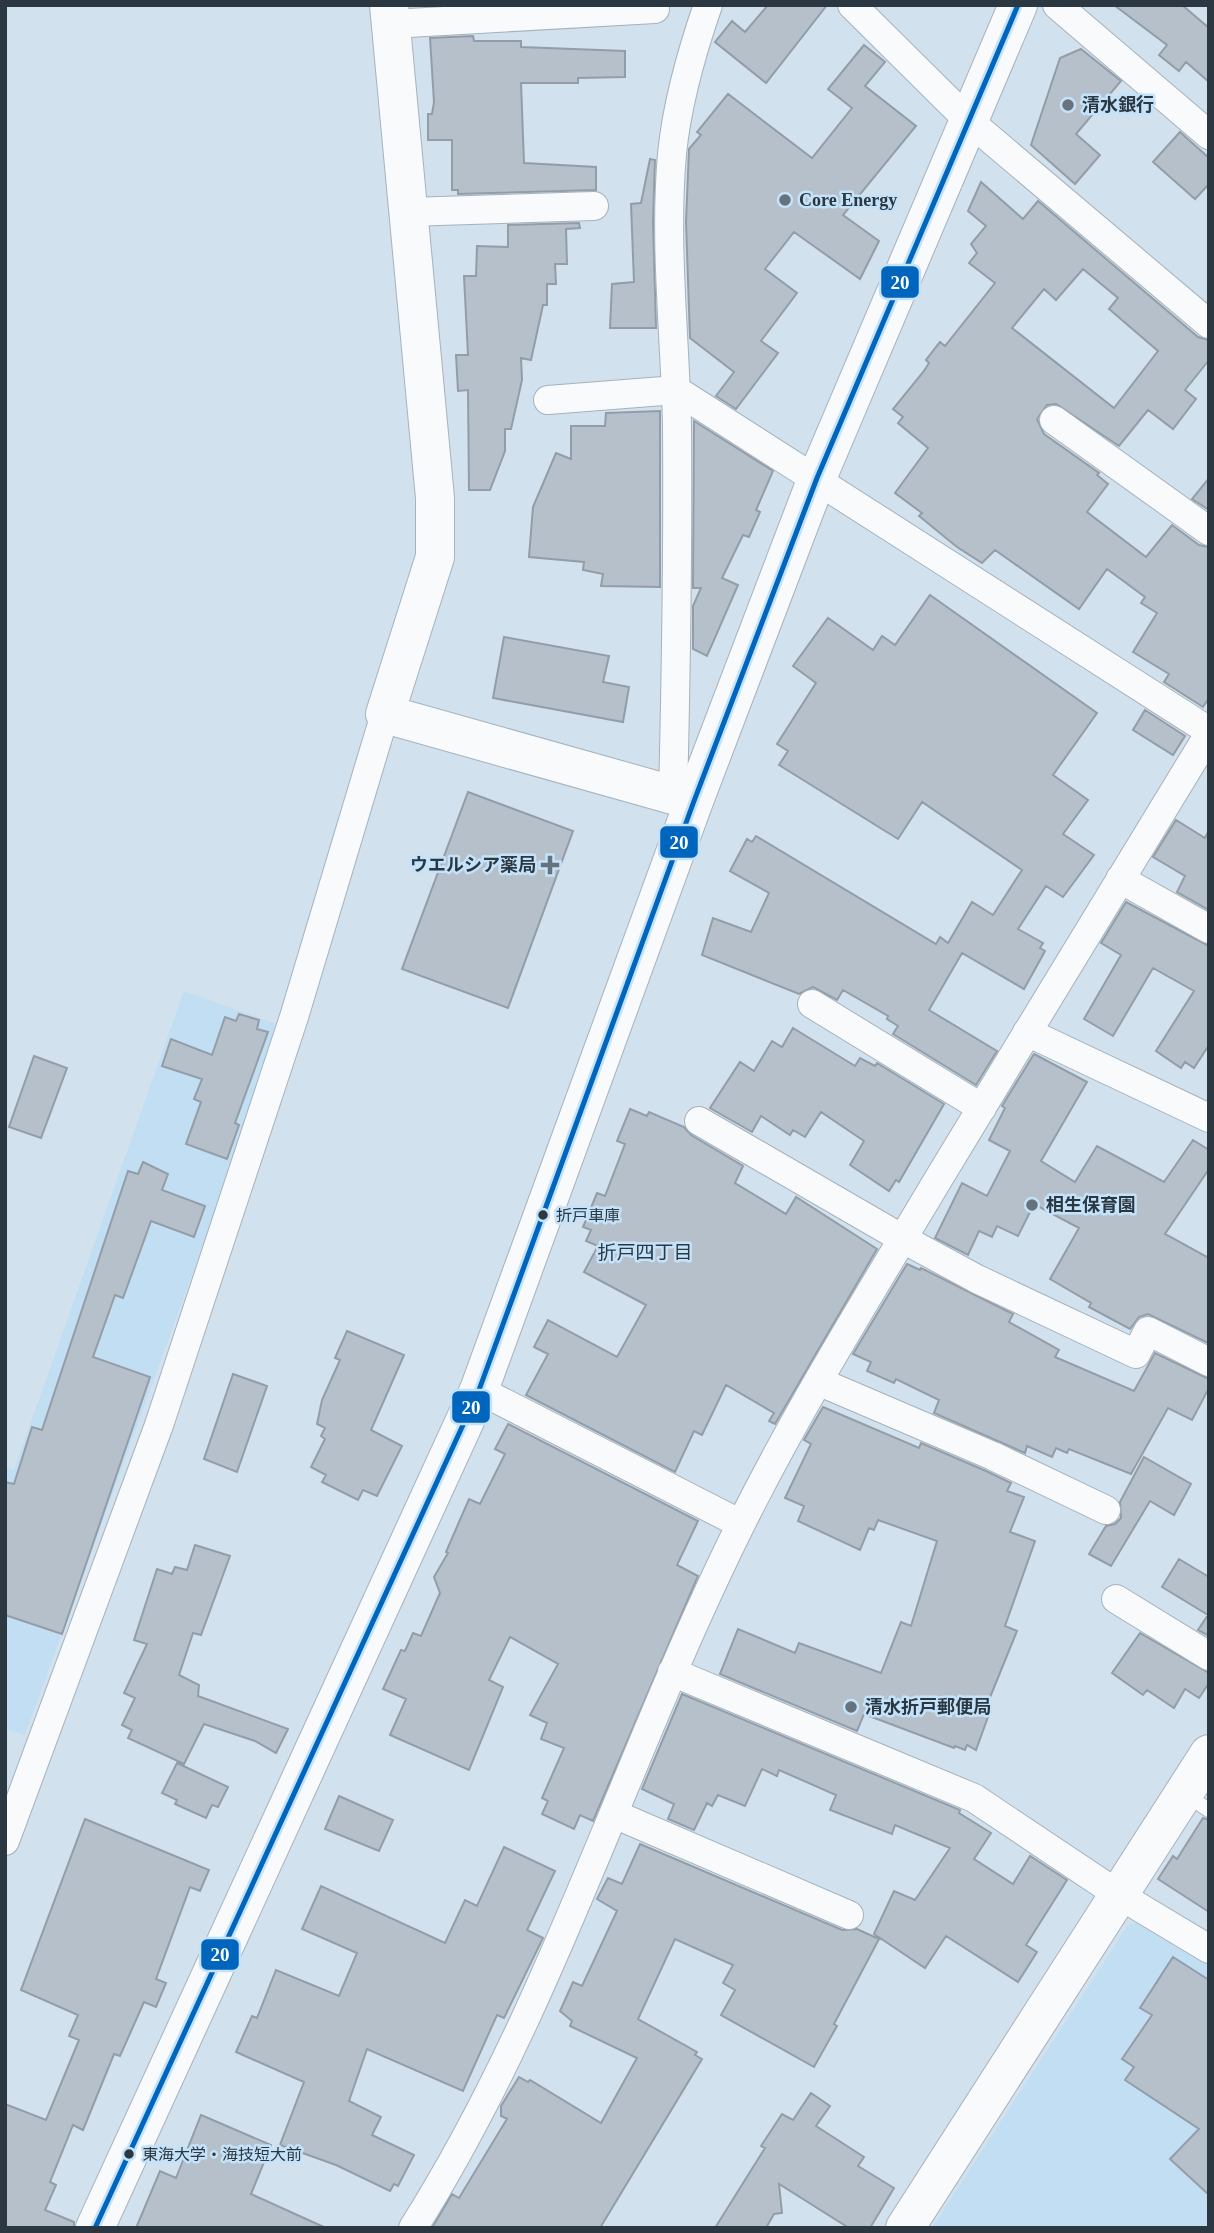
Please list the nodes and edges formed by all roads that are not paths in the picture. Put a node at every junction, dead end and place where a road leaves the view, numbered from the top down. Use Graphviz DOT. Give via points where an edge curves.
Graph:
graph roads {
  1 [pos="655,5"];
  2 [pos="708,5"];
  3 [pos="852,5"];
  4 [pos="1018,5"];
  5 [pos="1057,5"];
  6 [pos="390,15"];
  7 [pos="970,121"];
  8 [pos="1209,135"];
  9 [pos="594,206"];
  10 [pos="408,212"];
  11 [pos="1209,324"];
  12 [pos="676,390"];
  13 [pos="548,400"];
  14 [pos="1054,420"];
  15 [pos="817,478"];
  16 [pos="1209,531"];
  17 [pos="385,714"];
  18 [pos="1209,733"];
  19 [pos="684,798"];
  20 [pos="1120,879"];
  21 [pos="1209,929"];
  22 [pos="811,1004"];
  23 [pos="1027,1032"];
  24 [pos="982,1108"];
  25 [pos="1209,1118"];
  26 [pos="699,1121"];
  27 [pos="903,1239"];
  28 [pos="1209,1362"];
  29 [pos="820,1382"];
  30 [pos="479,1390"];
  31 [pos="1106,1510"];
  32 [pos="741,1524"];
  33 [pos="1116,1599"];
  34 [pos="1209,1656"];
  35 [pos="672,1672"];
  36 [pos="1209,1754"];
  37 [pos="1196,1802"];
  38 [pos="614,1814"];
  39 [pos="5,1841"];
  40 [pos="1119,1895"];
  41 [pos="849,1915"];
  42 [pos="1209,1950"];
  43 [pos="95,2228"];
  44 [pos="413,2228"];
  45 [pos="905,2228"];
  1 -- 6 [label="street" via="655,9"];
  2 -- 12 [label="street" via="686,68 672,154 670,263"];
  3 -- 7 [label="street"];
  4 -- 7 [label="main road"];
  5 -- 8 [label="street"];
  6 -- 10 [label="main road"];
  7 -- 11 [label="street"];
  7 -- 15 [label="main road"];
  9 -- 10 [label="street"];
  10 -- 17 [label="main road" via="435,498 435,557"];
  12 -- 13 [label="street"];
  12 -- 15 [label="street"];
  12 -- 19 [label="street"];
  14 -- 16 [label="street"];
  15 -- 18 [label="street"];
  15 -- 19 [label="main road"];
  17 -- 19 [label="main road"];
  17 -- 39 [label="street" via="294,1017 159,1425"];
  18 -- 20 [label="street"];
  19 -- 30 [label="main road"];
  20 -- 21 [label="street"];
  20 -- 23 [label="street"];
  22 -- 24 [label="street"];
  23 -- 24 [label="street"];
  23 -- 25 [label="street"];
  24 -- 27 [label="street"];
  26 -- 27 [label="street"];
  27 -- 28 [label="street" via="1136,1354 1148,1331"];
  27 -- 29 [label="street"];
  29 -- 31 [label="street"];
  29 -- 32 [label="street"];
  30 -- 32 [label="street"];
  30 -- 43 [label="main road"];
  32 -- 35 [label="street"];
  33 -- 34 [label="street"];
  35 -- 38 [label="street"];
  35 -- 40 [label="street" via="974,1798"];
  36 -- 37 [label="main road"];
  37 -- 40 [label="main road"];
  38 -- 41 [label="street"];
  38 -- 44 [label="street" via="517,2039"];
  40 -- 42 [label="street"];
  40 -- 45 [label="main road"];
}
